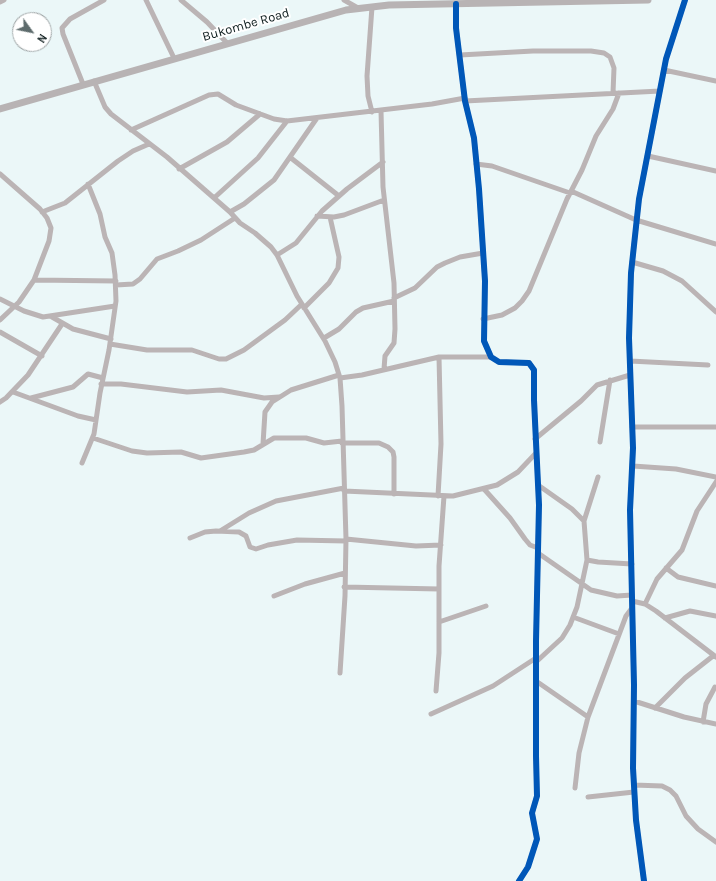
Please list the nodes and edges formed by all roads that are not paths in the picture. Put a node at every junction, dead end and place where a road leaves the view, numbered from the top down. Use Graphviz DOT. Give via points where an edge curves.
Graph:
graph roads {
  1 [pos="4,0"];
  2 [pos="104,0"];
  3 [pos="146,0"];
  4 [pos="181,0"];
  5 [pos="344,0"];
  6 [pos="624,0"];
  7 [pos="648,0"];
  8 [pos="685,0"];
  9 [pos="0,2"];
  10 [pos="465,2"];
  11 [pos="456,4"];
  12 [pos="372,7"];
  13 [pos="358,8"];
  14 [pos="227,43"];
  15 [pos="460,55"];
  16 [pos="174,58"];
  17 [pos="664,70"];
  18 [pos="94,81"];
  19 [pos="716,81"];
  20 [pos="83,84"];
  21 [pos="660,91"];
  22 [pos="616,93"];
  23 [pos="465,99"];
  24 [pos="0,109"];
  25 [pos="381,111"];
  26 [pos="372,112"];
  27 [pos="260,114"];
  28 [pos="317,118"];
  29 [pos="287,121"];
  30 [pos="131,130"];
  31 [pos="149,144"];
  32 [pos="648,156"];
  33 [pos="291,158"];
  34 [pos="383,162"];
  35 [pos="476,164"];
  36 [pos="179,169"];
  37 [pos="716,171"];
  38 [pos="0,174"];
  39 [pos="88,184"];
  40 [pos="570,192"];
  41 [pos="339,196"];
  42 [pos="214,198"];
  43 [pos="384,200"];
  44 [pos="42,212"];
  45 [pos="230,212"];
  46 [pos="317,216"];
  47 [pos="330,217"];
  48 [pos="235,218"];
  49 [pos="636,220"];
  50 [pos="716,244"];
  51 [pos="483,253"];
  52 [pos="277,255"];
  53 [pos="632,262"];
  54 [pos="34,280"];
  55 [pos="116,283"];
  56 [pos="0,299"];
  57 [pos="394,299"];
  58 [pos="15,306"];
  59 [pos="115,306"];
  60 [pos="303,306"];
  61 [pos="716,312"];
  62 [pos="52,317"];
  63 [pos="483,319"];
  64 [pos="0,320"];
  65 [pos="62,324"];
  66 [pos="0,332"];
  67 [pos="324,338"];
  68 [pos="110,342"];
  69 [pos="42,356"];
  70 [pos="439,356"];
  71 [pos="491,358"];
  72 [pos="630,361"];
  73 [pos="708,365"];
  74 [pos="384,369"];
  75 [pos="630,375"];
  76 [pos="340,377"];
  77 [pos="610,380"];
  78 [pos="102,381"];
  79 [pos="13,392"];
  80 [pos="279,397"];
  81 [pos="30,398"];
  82 [pos="0,402"];
  83 [pos="96,420"];
  84 [pos="632,427"];
  85 [pos="716,428"];
  86 [pos="93,438"];
  87 [pos="535,439"];
  88 [pos="342,442"];
  89 [pos="600,442"];
  90 [pos="263,444"];
  91 [pos="536,453"];
  92 [pos="82,463"];
  93 [pos="633,466"];
  94 [pos="598,477"];
  95 [pos="716,477"];
  96 [pos="716,482"];
  97 [pos="538,485"];
  98 [pos="344,489"];
  99 [pos="484,489"];
  100 [pos="394,494"];
  101 [pos="438,496"];
  102 [pos="444,496"];
  103 [pos="584,520"];
  104 [pos="220,531"];
  105 [pos="190,538"];
  106 [pos="346,540"];
  107 [pos="441,545"];
  108 [pos="538,551"];
  109 [pos="588,560"];
  110 [pos="632,564"];
  111 [pos="666,568"];
  112 [pos="345,573"];
  113 [pos="582,585"];
  114 [pos="716,586"];
  115 [pos="344,587"];
  116 [pos="439,589"];
  117 [pos="274,596"];
  118 [pos="632,598"];
  119 [pos="645,604"];
  120 [pos="486,606"];
  121 [pos="632,608"];
  122 [pos="716,616"];
  123 [pos="572,617"];
  124 [pos="665,618"];
  125 [pos="439,622"];
  126 [pos="620,634"];
  127 [pos="715,657"];
  128 [pos="536,660"];
  129 [pos="340,673"];
  130 [pos="536,681"];
  131 [pos="715,687"];
  132 [pos="436,691"];
  133 [pos="634,701"];
  134 [pos="655,708"];
  135 [pos="431,714"];
  136 [pos="588,717"];
  137 [pos="703,722"];
  138 [pos="716,724"];
  139 [pos="634,785"];
  140 [pos="575,788"];
  141 [pos="634,792"];
  142 [pos="588,797"];
  143 [pos="716,842"];
  144 [pos="519,881"];
  145 [pos="644,881"];
  1 -- 9 [label="street"];
  2 -- 20 [label="street" via="67,21 62,28 62,34"];
  3 -- 16 [label="street"];
  4 -- 14 [label="street"];
  5 -- 13 [label="street"];
  6 -- 7 [label="main road, Bukombe Road"];
  6 -- 10 [label="main road, Bukombe Road"];
  8 -- 17 [label="street"];
  10 -- 11 [label="main road, Bukombe Road"];
  11 -- 12 [label="main road, Bukombe Road"];
  11 -- 15 [label="street"];
  12 -- 13 [label="main road, Bukombe Road"];
  12 -- 26 [label="street" via="367,76"];
  13 -- 14 [label="main road, Bukombe Road"];
  14 -- 16 [label="main road, Bukombe Road"];
  15 -- 22 [label="street" via="533,51 604,53 610,58 614,68"];
  15 -- 23 [label="street"];
  16 -- 18 [label="main road, Bukombe Road"];
  17 -- 19 [label="street"];
  17 -- 21 [label="street"];
  18 -- 20 [label="main road, Bukombe Road"];
  18 -- 30 [label="street" via="105,107"];
  20 -- 24 [label="main road, Bukombe Road"];
  21 -- 22 [label="street"];
  21 -- 32 [label="street"];
  22 -- 23 [label="street" via="536,99"];
  22 -- 40 [label="street" via="613,109 596,136"];
  23 -- 25 [label="street"];
  23 -- 35 [label="street" via="474,138"];
  25 -- 26 [label="street"];
  25 -- 34 [label="street"];
  26 -- 28 [label="street"];
  27 -- 29 [label="street"];
  27 -- 30 [label="street" via="236,105 218,94 209,95"];
  27 -- 36 [label="street" via="226,142"];
  28 -- 29 [label="street"];
  28 -- 33 [label="street"];
  29 -- 42 [label="street" via="258,158"];
  30 -- 31 [label="street"];
  31 -- 36 [label="street"];
  31 -- 39 [label="street" via="134,151"];
  32 -- 37 [label="street"];
  32 -- 49 [label="street"];
  33 -- 41 [label="street"];
  33 -- 45 [label="street" via="262,191"];
  34 -- 41 [label="street"];
  34 -- 43 [label="street"];
  35 -- 40 [label="street" via="492,166"];
  35 -- 51 [label="street"];
  36 -- 42 [label="street"];
  38 -- 44 [label="street"];
  39 -- 44 [label="street" via="65,203"];
  39 -- 55 [label="street" via="112,253"];
  40 -- 49 [label="street"];
  40 -- 63 [label="street" via="529,291 514,308 502,315"];
  41 -- 46 [label="street"];
  42 -- 45 [label="street"];
  43 -- 47 [label="street" via="344,215"];
  43 -- 57 [label="street"];
  44 -- 54 [label="street" via="51,228 49,241"];
  45 -- 48 [label="street"];
  46 -- 47 [label="street"];
  46 -- 52 [label="street" via="296,243"];
  47 -- 60 [label="street" via="339,257 338,268 328,283"];
  48 -- 52 [label="street" via="267,243"];
  48 -- 55 [label="street" via="189,246 157,259 133,284"];
  49 -- 50 [label="street"];
  49 -- 53 [label="street"];
  51 -- 57 [label="street" via="460,257 437,267 415,288"];
  51 -- 63 [label="street"];
  52 -- 60 [label="street"];
  53 -- 61 [label="street" via="663,271 682,281"];
  53 -- 72 [label="street"];
  54 -- 55 [label="street"];
  54 -- 58 [label="street"];
  55 -- 59 [label="street"];
  56 -- 58 [label="street"];
  57 -- 67 [label="street" via="363,308 336,332"];
  57 -- 74 [label="street" via="395,337 385,356"];
  58 -- 62 [label="street" via="43,317"];
  58 -- 64 [label="street"];
  59 -- 62 [label="street"];
  59 -- 68 [label="street"];
  60 -- 67 [label="street"];
  60 -- 68 [label="street" via="244,350 226,359 192,350 147,350"];
  62 -- 65 [label="street"];
  63 -- 71 [label="street" via="484,341"];
  65 -- 68 [label="street"];
  65 -- 69 [label="street"];
  66 -- 69 [label="street"];
  67 -- 76 [label="street"];
  68 -- 78 [label="street"];
  69 -- 79 [label="street"];
  70 -- 71 [label="street"];
  70 -- 74 [label="street"];
  70 -- 101 [label="street" via="441,444"];
  71 -- 87 [label="street" via="511,364 526,363 533,367"];
  72 -- 73 [label="street"];
  72 -- 75 [label="street"];
  74 -- 76 [label="street"];
  75 -- 77 [label="street"];
  75 -- 84 [label="street"];
  76 -- 80 [label="street" via="291,390"];
  76 -- 88 [label="street"];
  77 -- 87 [label="street" via="597,385"];
  77 -- 89 [label="street"];
  78 -- 80 [label="street" via="187,392 221,390 264,398"];
  78 -- 81 [label="street" via="88,374 72,387"];
  78 -- 83 [label="street"];
  79 -- 81 [label="street"];
  79 -- 82 [label="street"];
  80 -- 90 [label="street" via="265,412"];
  81 -- 83 [label="street"];
  83 -- 86 [label="street"];
  84 -- 85 [label="street"];
  84 -- 93 [label="street"];
  86 -- 90 [label="street" via="132,451 181,452 196,458 244,452"];
  86 -- 92 [label="street"];
  87 -- 91 [label="street"];
  88 -- 90 [label="street" via="324,443 314,439 286,437 274,438"];
  88 -- 98 [label="street"];
  88 -- 100 [label="street" via="379,443 388,447 394,457"];
  91 -- 97 [label="street"];
  91 -- 99 [label="street" via="518,472 497,485"];
  93 -- 95 [label="street" via="676,469"];
  93 -- 110 [label="street" via="630,510"];
  94 -- 103 [label="street"];
  96 -- 111 [label="street" via="697,512 682,550"];
  97 -- 103 [label="street"];
  97 -- 108 [label="street"];
  98 -- 100 [label="street"];
  98 -- 104 [label="street" via="276,500"];
  98 -- 106 [label="street"];
  99 -- 102 [label="street"];
  99 -- 108 [label="street"];
  100 -- 101 [label="street"];
  101 -- 102 [label="street"];
  102 -- 107 [label="street"];
  103 -- 109 [label="street"];
  104 -- 105 [label="street" via="205,532"];
  104 -- 106 [label="street" via="244,534 253,549 297,540"];
  106 -- 107 [label="street" via="416,546"];
  106 -- 112 [label="street"];
  107 -- 116 [label="street"];
  108 -- 113 [label="street"];
  108 -- 128 [label="street"];
  109 -- 110 [label="street"];
  109 -- 113 [label="street"];
  110 -- 118 [label="street"];
  111 -- 114 [label="street" via="678,577"];
  111 -- 119 [label="street" via="657,579"];
  112 -- 115 [label="street"];
  112 -- 117 [label="street"];
  113 -- 118 [label="street" via="606,594"];
  113 -- 123 [label="street"];
  115 -- 116 [label="street"];
  115 -- 129 [label="street"];
  116 -- 125 [label="street"];
  118 -- 119 [label="street"];
  118 -- 121 [label="street"];
  119 -- 124 [label="street"];
  120 -- 125 [label="street"];
  121 -- 126 [label="street" via="626,616"];
  121 -- 133 [label="street"];
  122 -- 124 [label="street" via="690,611"];
  123 -- 126 [label="street"];
  123 -- 128 [label="street" via="562,638"];
  124 -- 127 [label="street"];
  125 -- 132 [label="street"];
  126 -- 136 [label="street"];
  127 -- 134 [label="street" via="685,678"];
  128 -- 130 [label="street"];
  128 -- 135 [label="street" via="493,686"];
  130 -- 136 [label="street"];
  130 -- 144 [label="street" via="538,796 532,813 537,839 528,867"];
  131 -- 137 [label="street" via="706,704"];
  133 -- 134 [label="street"];
  133 -- 139 [label="street"];
  134 -- 137 [label="street"];
  136 -- 140 [label="street" via="579,754"];
  137 -- 138 [label="street"];
  139 -- 141 [label="street"];
  139 -- 143 [label="street" via="662,786 670,790 686,816"];
  141 -- 142 [label="street"];
  141 -- 145 [label="street"];
}
